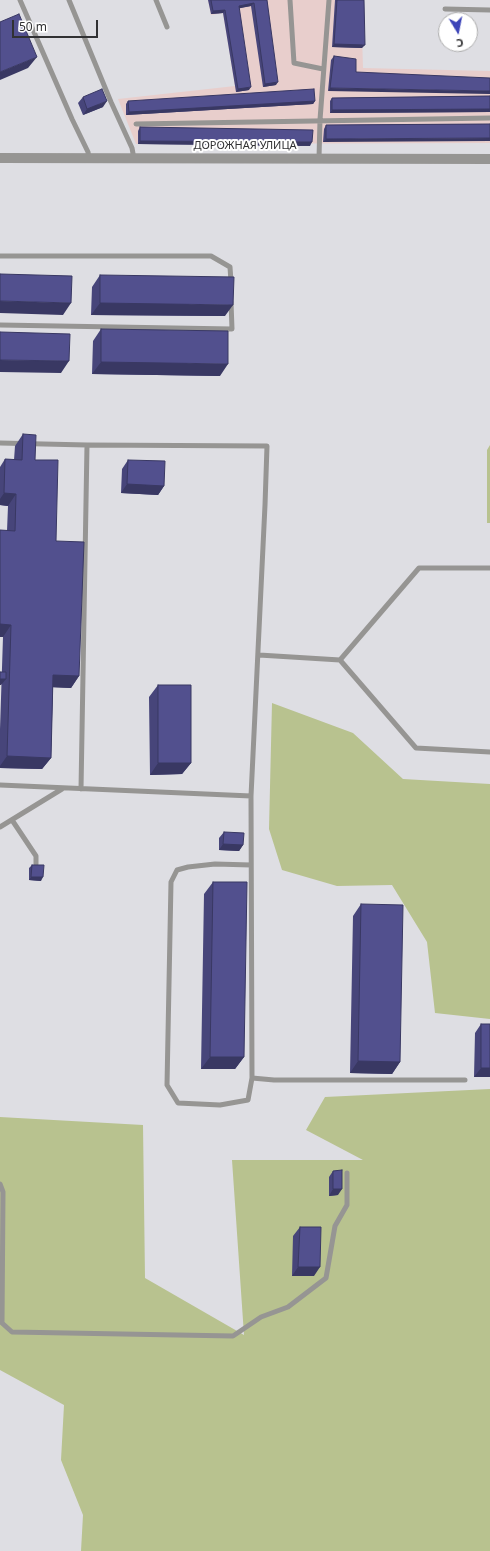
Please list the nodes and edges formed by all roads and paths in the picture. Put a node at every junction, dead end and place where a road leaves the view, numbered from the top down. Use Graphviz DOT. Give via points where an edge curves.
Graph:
graph roads {
  1 [pos="20,0"];
  2 [pos="69,0"];
  3 [pos="156,0"];
  4 [pos="290,0"];
  5 [pos="329,0"];
  6 [pos="445,9"];
  7 [pos="490,10"];
  8 [pos="167,27"];
  9 [pos="324,69"];
  10 [pos="490,118"];
  11 [pos="320,120"];
  12 [pos="136,124"];
  13 [pos="0,158"];
  14 [pos="319,158"];
  15 [pos="90,159"];
  16 [pos="134,159"];
  17 [pos="490,159"];
  18 [pos="0,256"];
  19 [pos="231,290"];
  20 [pos="231,298"];
  21 [pos="0,325"];
  22 [pos="0,443"];
  23 [pos="87,445"];
  24 [pos="490,568"];
  25 [pos="258,655"];
  26 [pos="340,660"];
  27 [pos="490,752"];
  28 [pos="0,785"];
  29 [pos="63,788"];
  30 [pos="81,789"];
  31 [pos="251,796"];
  32 [pos="12,820"];
  33 [pos="0,827"];
  34 [pos="36,864"];
  35 [pos="251,865"];
  36 [pos="252,1078"];
  37 [pos="465,1080"];
  38 [pos="347,1173"];
  39 [pos="0,1184"];
  1 -- 15 [label="lane"];
  2 -- 16 [label="lane" via="132,148"];
  3 -- 8 [label="lane"];
  4 -- 9 [label="lane" via="294,63"];
  5 -- 9 [label="lane"];
  6 -- 7 [label="lane"];
  9 -- 11 [label="lane"];
  10 -- 11 [label="lane"];
  11 -- 12 [label="lane"];
  11 -- 14 [label="lane"];
  13 -- 15 [label="street, ДОРОЖНАЯ УЛИЦА"];
  14 -- 16 [label="street, ДОРОЖНАЯ УЛИЦА"];
  14 -- 17 [label="street, ДОРОЖНАЯ УЛИЦА"];
  15 -- 16 [label="street, ДОРОЖНАЯ УЛИЦА"];
  18 -- 19 [label="lane" via="211,256 230,267"];
  20 -- 21 [label="lane" via="232,329"];
  22 -- 23 [label="lane"];
  23 -- 25 [label="lane" via="267,446"];
  23 -- 30 [label="lane"];
  24 -- 26 [label="lane" via="419,568"];
  25 -- 26 [label="lane"];
  25 -- 31 [label="lane"];
  26 -- 27 [label="lane" via="416,748"];
  28 -- 29 [label="lane"];
  29 -- 30 [label="lane"];
  29 -- 32 [label="lane"];
  30 -- 31 [label="lane"];
  31 -- 35 [label="lane"];
  32 -- 33 [label="lane"];
  32 -- 34 [label="lane" via="36,856"];
  35 -- 36 [label="lane"];
  35 -- 36 [label="lane" via="215,864 188,867 177,870 171,882 167,1085 178,1104 220,1105 248,1100"];
  36 -- 37 [label="lane"];
  38 -- 39 [label="lane" via="347,1205 335,1226 326,1278 288,1307 261,1317 233,1336 12,1332 2,1323 3,1192"];
}
